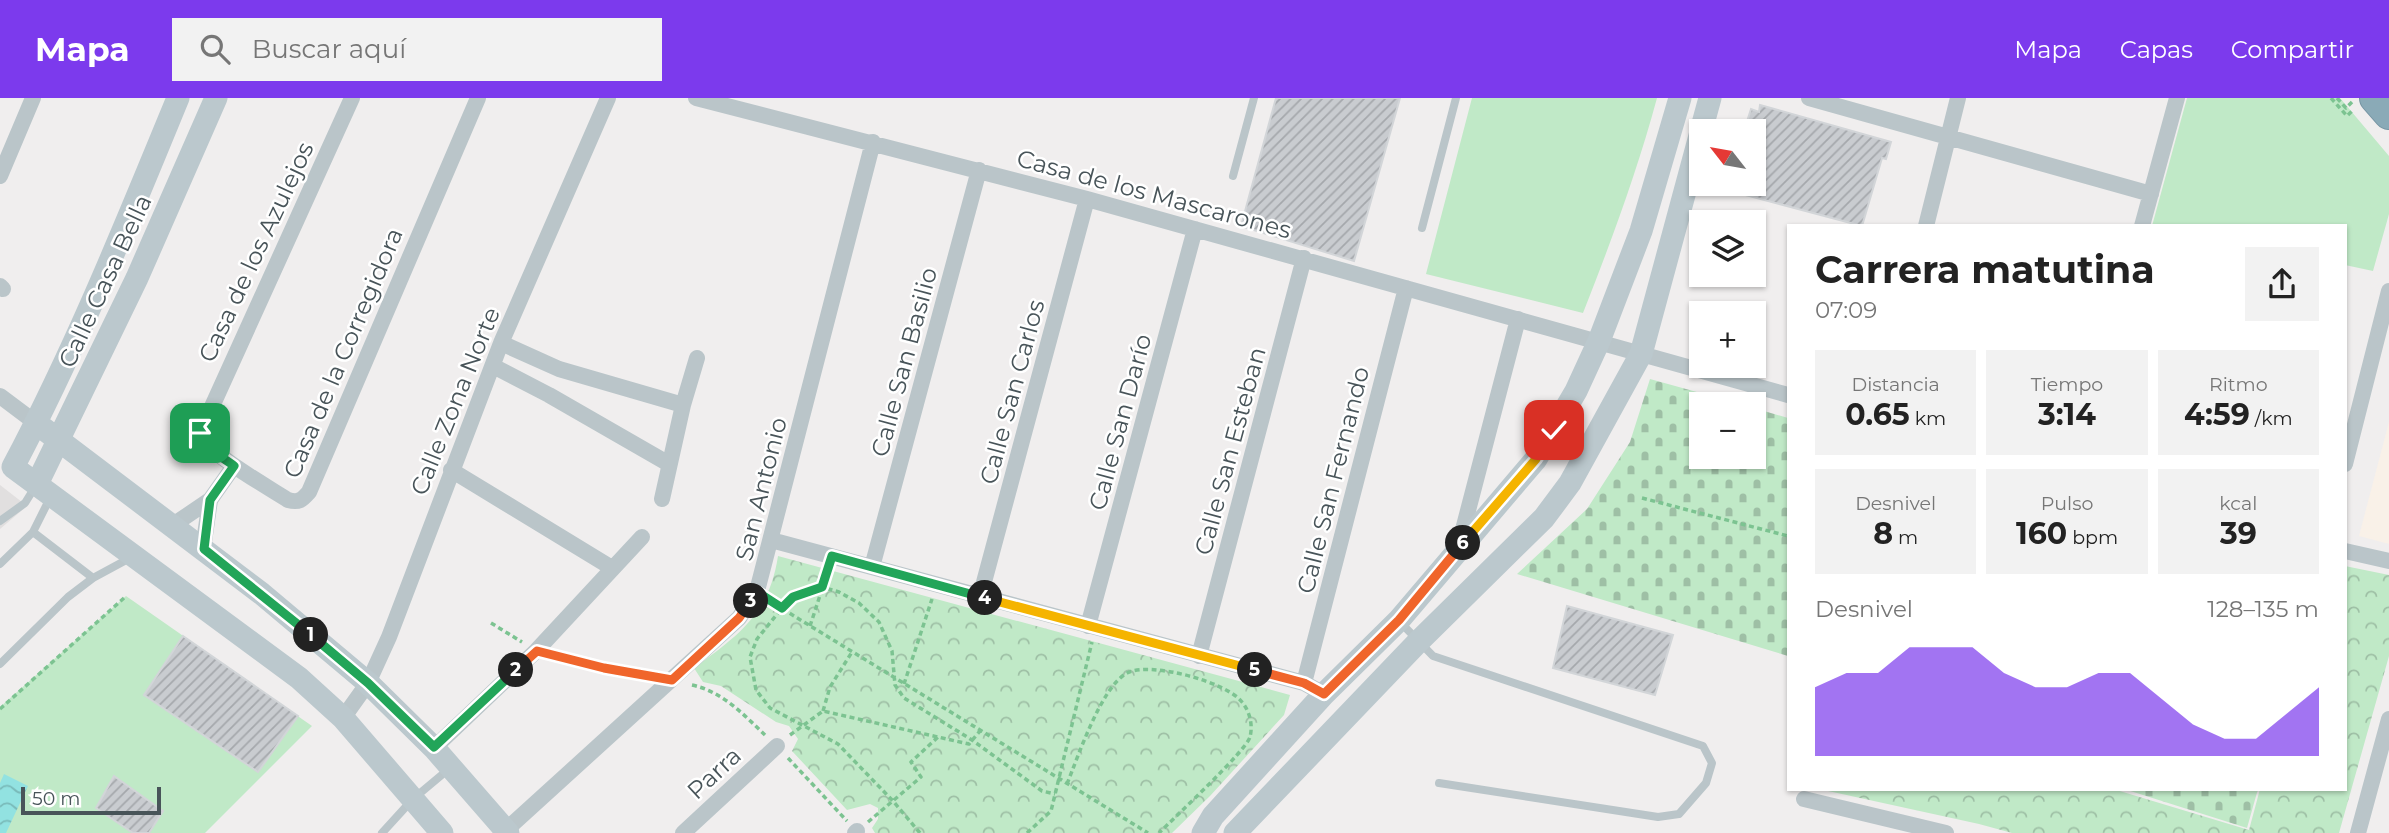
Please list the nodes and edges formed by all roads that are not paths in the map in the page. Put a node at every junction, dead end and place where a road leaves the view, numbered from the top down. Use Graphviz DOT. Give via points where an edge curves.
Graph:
graph roads {
  1 [pos="33,98"];
  2 [pos="178,98"];
  3 [pos="216,98"];
  4 [pos="352,98"];
  5 [pos="478,98"];
  6 [pos="608,98"];
  7 [pos="696,98"];
  8 [pos="1254,98"];
  9 [pos="1456,98"];
  10 [pos="1679,98"];
  11 [pos="1710,98"];
  12 [pos="1809,98"];
  13 [pos="1958,98"];
  14 [pos="2177,98"];
  15 [pos="2375,98"];
  16 [pos="2389,114"];
  17 [pos="1704,119"];
  18 [pos="1948,137"];
  19 [pos="873,142"];
  20 [pos="979,170"];
  21 [pos="0,176"];
  22 [pos="1233,176"];
  23 [pos="1689,176"];
  24 [pos="139,194"];
  25 [pos="2151,194"];
  26 [pos="1087,199"];
  27 [pos="169,207"];
  28 [pos="1926,224"];
  29 [pos="2143,224"];
  30 [pos="1422,228"];
  31 [pos="1195,229"];
  32 [pos="1304,258"];
  33 [pos="1406,288"];
  34 [pos="2389,292"];
  35 [pos="1518,319"];
  36 [pos="1599,341"];
  37 [pos="501,343"];
  38 [pos="1642,354"];
  39 [pos="697,358"];
  40 [pos="493,366"];
  41 [pos="559,369"];
  42 [pos="549,395"];
  43 [pos="1787,395"];
  44 [pos="0,396"];
  45 [pos="684,405"];
  46 [pos="36,423"];
  47 [pos="202,425"];
  48 [pos="59,440"];
  49 [pos="2347,456"];
  50 [pos="6,462"];
  51 [pos="669,464"];
  52 [pos="234,466"];
  53 [pos="451,470"];
  54 [pos="44,490"];
  55 [pos="662,499"];
  56 [pos="210,500"];
  57 [pos="1,519"];
  58 [pos="173,525"];
  59 [pos="33,532"];
  60 [pos="642,537"];
  61 [pos="771,540"];
  62 [pos="1459,548"];
  63 [pos="204,549"];
  64 [pos="2347,551"];
  65 [pos="134,556"];
  66 [pos="2389,561"];
  67 [pos="0,564"];
  68 [pos="872,567"];
  69 [pos="612,568"];
  70 [pos="93,578"];
  71 [pos="980,597"];
  72 [pos="1399,620"];
  73 [pos="1088,626"];
  74 [pos="1419,642"];
  75 [pos="1199,656"];
  76 [pos="0,664"];
  77 [pos="368,683"];
  78 [pos="1314,689"];
  79 [pos="343,718"];
  80 [pos="2389,719"];
  81 [pos="776,746"];
  82 [pos="434,747"];
  83 [pos="451,767"];
  84 [pos="1439,783"];
  85 [pos="413,799"];
  86 [pos="1804,799"];
  87 [pos="507,832"];
  88 [pos="382,833"];
  89 [pos="442,833"];
  90 [pos="682,833"];
  91 [pos="1203,833"];
  92 [pos="1236,833"];
  93 [pos="1946,833"];
  94 [pos="2358,833"];
  1 -- 21 [label="street"];
  2 -- 24 [label="street, Calle Casa Bella"];
  3 -- 27 [label="street, Calle Casa Bella"];
  4 -- 47 [label="street, Casa de los Azulejos"];
  5 -- 52 [label="street, Casa de la Corregidora" via="309,492 297,502 288,500"];
  6 -- 37 [label="street, Calle Zona Norte"];
  7 -- 19 [label="street, Casa de los Mascarones"];
  8 -- 22 [label="lane"];
  9 -- 30 [label="lane"];
  10 -- 36 [label="street" via="1641,231"];
  11 -- 17 [label="street"];
  12 -- 18 [label="street"];
  13 -- 18 [label="street"];
  14 -- 25 [label="street"];
  15 -- 16 [label="highway"];
  18 -- 25 [label="street"];
  18 -- 28 [label="street"];
  19 -- 20 [label="street, Casa de los Mascarones"];
  19 -- 61 [label="street, San Antonio"];
  20 -- 26 [label="street, Casa de los Mascarones"];
  20 -- 68 [label="street, Calle San Basilio"];
  23 -- 38 [label="street"];
  24 -- 27 [label="street"];
  24 -- 46 [label="street, Calle Casa Bella"];
  25 -- 29 [label="street"];
  26 -- 31 [label="street, Casa de los Mascarones"];
  26 -- 71 [label="street, Calle San Carlos"];
  27 -- 48 [label="street, Calle Casa Bella"];
  31 -- 32 [label="street, Casa de los Mascarones"];
  31 -- 73 [label="street, Calle San Darío"];
  32 -- 33 [label="street, Casa de los Mascarones"];
  32 -- 75 [label="street, Calle San Esteban"];
  33 -- 35 [label="street, Casa de los Mascarones"];
  33 -- 78 [label="street, Calle San Fernando"];
  34 -- 49 [label="street"];
  35 -- 36 [label="street, Casa de los Mascarones"];
  35 -- 62 [label="street"];
  36 -- 38 [label="street, Casa de los Mascarones"];
  36 -- 62 [label="street" via="1536,459"];
  37 -- 40 [label="street, Calle Zona Norte"];
  37 -- 41 [label="street"];
  38 -- 43 [label="street, Casa de los Mascarones"];
  38 -- 74 [label="street" via="1570,483 1550,509"];
  39 -- 45 [label="street"];
  40 -- 42 [label="street"];
  40 -- 53 [label="street, Calle Zona Norte"];
  41 -- 42 [label="street"];
  41 -- 45 [label="street"];
  42 -- 51 [label="street"];
  44 -- 46 [label="street"];
  45 -- 51 [label="street"];
  46 -- 48 [label="street"];
  46 -- 50 [label="street, Calle Casa Bella"];
  47 -- 52 [label="street, Casa de la Corregidora" via="200,439"];
  48 -- 54 [label="street, Calle Casa Bella"];
  48 -- 58 [label="street"];
  50 -- 54 [label="street"];
  51 -- 55 [label="street"];
  52 -- 56 [label="street"];
  53 -- 69 [label="street"];
  53 -- 77 [label="street, Calle Zona Norte"];
  54 -- 57 [label="lane"];
  54 -- 59 [label="lane"];
  54 -- 65 [label="street"];
  56 -- 58 [label="street"];
  56 -- 63 [label="street"];
  58 -- 63 [label="street"];
  59 -- 67 [label="lane"];
  59 -- 70 [label="lane"];
  60 -- 69 [label="street"];
  61 -- 68 [label="street"];
  61 -- 87 [label="street, San Antonio" via="757,592 739,618"];
  62 -- 72 [label="street"];
  63 -- 77 [label="street"];
  64 -- 66 [label="street"];
  65 -- 70 [label="lane"];
  65 -- 79 [label="street" via="299,678"];
  68 -- 71 [label="street"];
  69 -- 82 [label="street" via="537,651"];
  70 -- 76 [label="lane"];
  71 -- 73 [label="street"];
  72 -- 74 [label="lane"];
  72 -- 78 [label="street"];
  73 -- 75 [label="street"];
  74 -- 84 [label="lane" via="1433,656 1703,746 1712,763 1706,783 1679,814 1658,817"];
  74 -- 92 [label="street"];
  75 -- 78 [label="street"];
  77 -- 79 [label="street, Calle Zona Norte"];
  77 -- 82 [label="street"];
  78 -- 91 [label="street"];
  79 -- 85 [label="street"];
  80 -- 94 [label="street"];
  81 -- 90 [label="street, Parra"];
  82 -- 83 [label="street"];
  83 -- 85 [label="lane"];
  83 -- 87 [label="street"];
  85 -- 88 [label="lane"];
  85 -- 89 [label="street"];
  86 -- 93 [label="street"];
}
